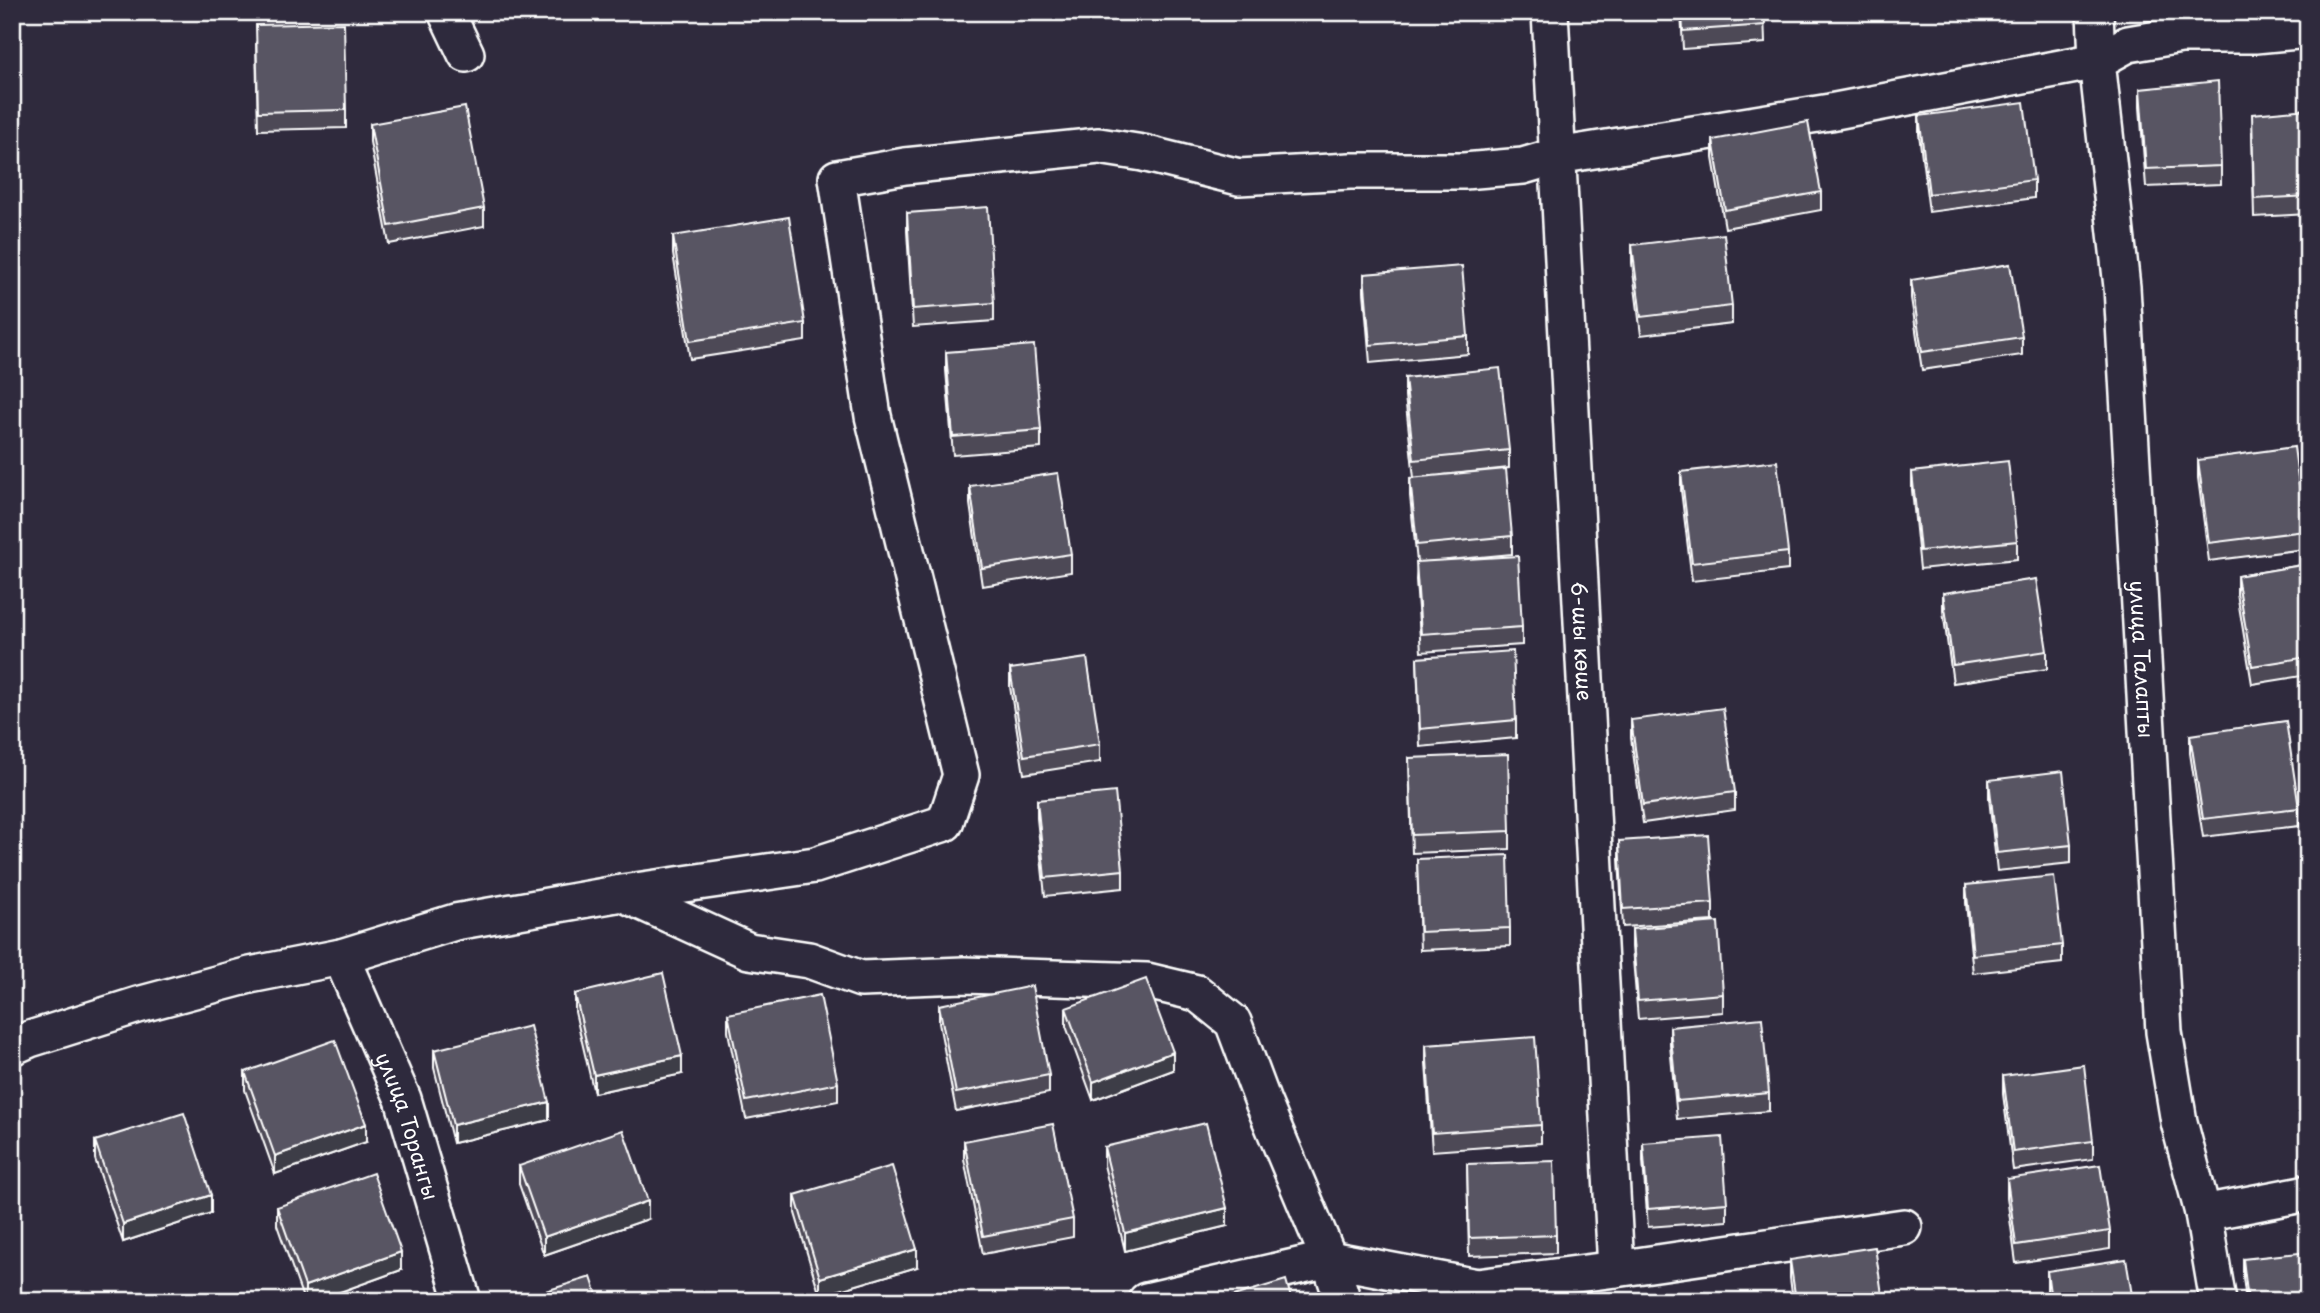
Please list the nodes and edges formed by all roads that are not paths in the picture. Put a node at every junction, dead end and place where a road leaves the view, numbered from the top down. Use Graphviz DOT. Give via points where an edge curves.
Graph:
graph roads {
  1 [pos="446,12"];
  2 [pos="1550,12"];
  3 [pos="2095,12"];
  4 [pos="2308,30"];
  5 [pos="466,54"];
  6 [pos="2097,61"];
  7 [pos="1557,156"];
  8 [pos="622,893"];
  9 [pos="341,957"];
  10 [pos="12,1047"];
  11 [pos="2308,1193"];
  12 [pos="2203,1213"];
  13 [pos="1905,1227"];
  14 [pos="1329,1259"];
  15 [pos="1616,1269"];
  16 [pos="463,1301"];
  17 [pos="1146,1301"];
  18 [pos="1343,1301"];
  19 [pos="2218,1301"];
  1 -- 5 [label="street"];
  2 -- 7 [label="street, 6-шы көше"];
  3 -- 6 [label="street, улица Талапты"];
  4 -- 6 [label="street" via="2181,35 2128,44"];
  6 -- 7 [label="street" via="1830,112"];
  6 -- 12 [label="street, улица Талапты" via="2122,287 2165,1032 2179,1122"];
  7 -- 8 [label="street" via="1523,166 1464,172 1238,177 1099,146 905,166 837,178 873,416 961,775 945,823 888,843 815,865"];
  7 -- 15 [label="street, 6-шы көше"];
  8 -- 9 [label="street" via="455,922"];
  8 -- 14 [label="street" via="749,951 809,960 861,979 964,975 1147,981 1196,993 1233,1022"];
  9 -- 10 [label="street" via="138,1004"];
  9 -- 16 [label="street, улица Торангы" via="403,1099"];
  11 -- 12 [label="street"];
  12 -- 19 [label="street, улица Талапты"];
  13 -- 15 [label="street"];
  14 -- 15 [label="street" via="1477,1287"];
  14 -- 17 [label="street"];
  14 -- 18 [label="street"];
}
